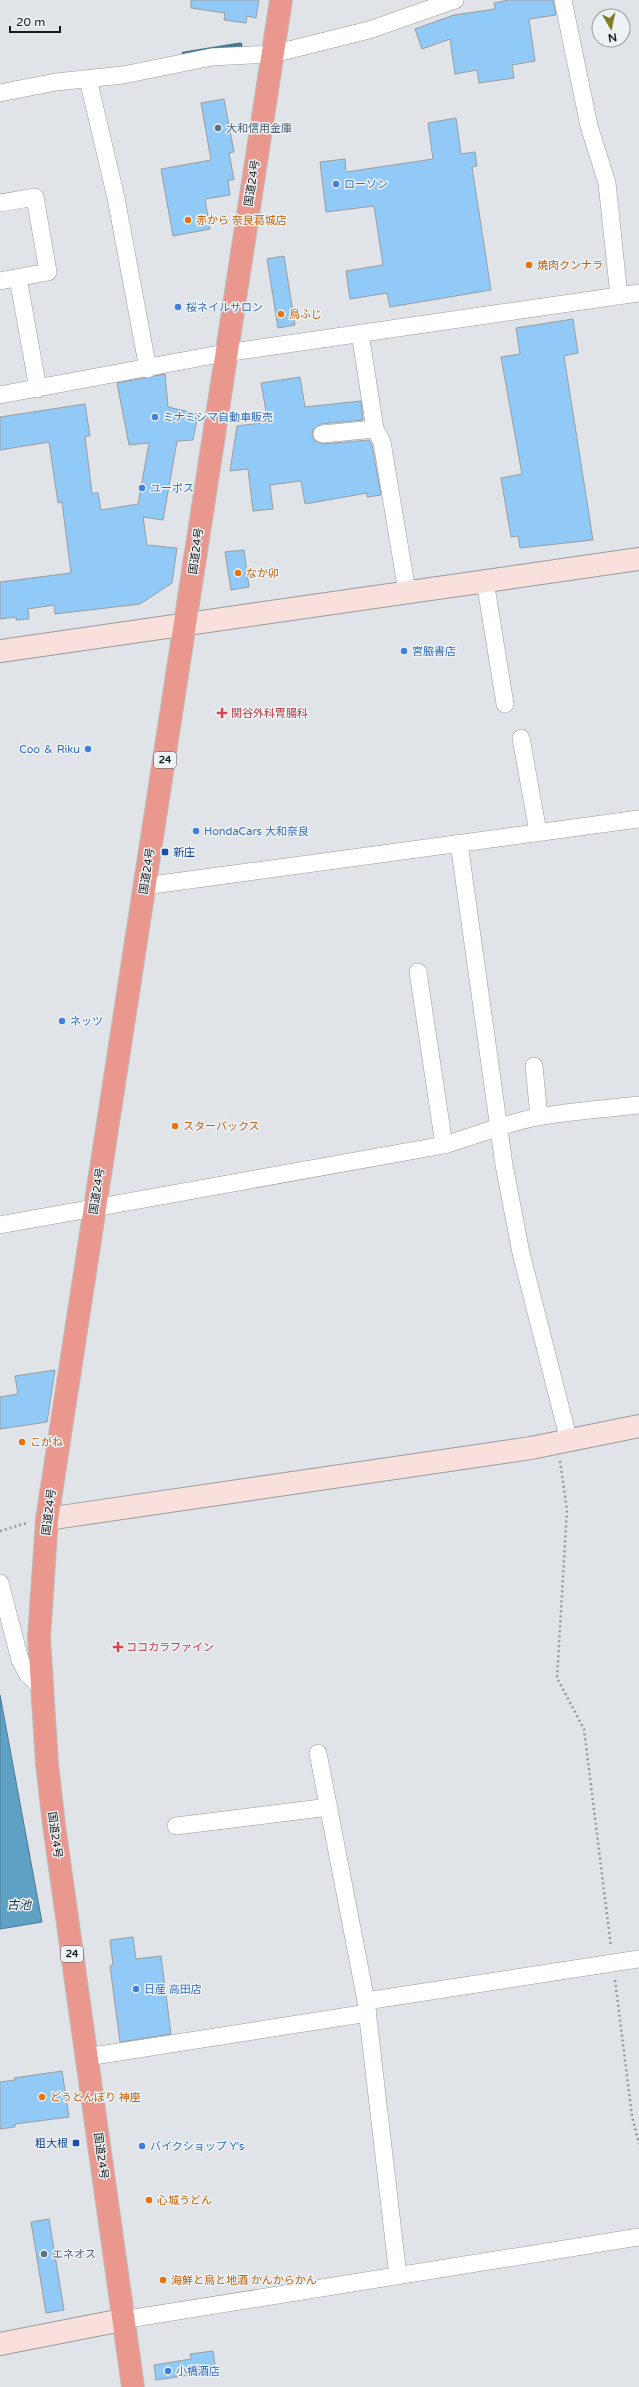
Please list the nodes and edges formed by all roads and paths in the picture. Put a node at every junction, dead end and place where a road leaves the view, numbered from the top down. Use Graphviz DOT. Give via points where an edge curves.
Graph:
graph roads {
  1 [pos="281,0"];
  2 [pos="455,0"];
  3 [pos="563,0"];
  4 [pos="273,54"];
  5 [pos="88,79"];
  6 [pos="0,91"];
  7 [pos="0,203"];
  8 [pos="18,278"];
  9 [pos="0,281"];
  10 [pos="639,294"];
  11 [pos="619,296"];
  12 [pos="360,333"];
  13 [pos="225,353"];
  14 [pos="148,369"];
  15 [pos="38,389"];
  16 [pos="0,395"];
  17 [pos="375,429"];
  18 [pos="322,434"];
  19 [pos="639,559"];
  20 [pos="485,581"];
  21 [pos="407,592"];
  22 [pos="185,625"];
  23 [pos="0,651"];
  24 [pos="505,704"];
  25 [pos="521,738"];
  26 [pos="639,819"];
  27 [pos="538,832"];
  28 [pos="459,843"];
  29 [pos="145,886"];
  30 [pos="418,972"];
  31 [pos="534,1066"];
  32 [pos="639,1105"];
  33 [pos="539,1117"];
  34 [pos="500,1126"];
  35 [pos="444,1145"];
  36 [pos="94,1209"];
  37 [pos="0,1225"];
  38 [pos="639,1426"];
  39 [pos="564,1442"];
  40 [pos="48,1519"];
  41 [pos="0,1531"];
  42 [pos="0,1583"];
  43 [pos="42,1687"];
  44 [pos="318,1753"];
  45 [pos="329,1807"];
  46 [pos="176,1826"];
  47 [pos="639,1959"];
  48 [pos="613,1962"];
  49 [pos="367,2007"];
  50 [pos="87,2057"];
  51 [pos="639,2144"];
  52 [pos="639,2237"];
  53 [pos="398,2276"];
  54 [pos="122,2320"];
  55 [pos="0,2344"];
  56 [pos="133,2387"];
  1 -- 4 [label="highway, 国道24号 / 24"];
  2 -- 4 [label="street" via="369,30"];
  3 -- 11 [label="street" via="589,126 607,184"];
  4 -- 5 [label="street" via="212,57 123,76"];
  4 -- 13 [label="highway, 国道24号 / 24"];
  5 -- 6 [label="street"];
  5 -- 14 [label="street" via="116,198"];
  7 -- 8 [label="street" via="35,197 48,272"];
  8 -- 9 [label="street"];
  8 -- 15 [label="street"];
  10 -- 11 [label="street"];
  11 -- 12 [label="street"];
  12 -- 13 [label="street"];
  12 -- 17 [label="street"];
  13 -- 14 [label="street"];
  13 -- 22 [label="highway, 国道24号 / 24"];
  14 -- 15 [label="street"];
  15 -- 16 [label="street"];
  17 -- 18 [label="street"];
  17 -- 21 [label="street" via="382,442"];
  19 -- 20 [label="street"];
  20 -- 21 [label="street"];
  20 -- 24 [label="street"];
  21 -- 22 [label="street"];
  22 -- 23 [label="street"];
  22 -- 29 [label="highway, 国道24号 / 24"];
  25 -- 27 [label="street"];
  26 -- 27 [label="street"];
  27 -- 28 [label="street"];
  28 -- 29 [label="street"];
  28 -- 34 [label="street"];
  29 -- 36 [label="highway, 国道24号 / 24"];
  30 -- 35 [label="street"];
  31 -- 33 [label="street"];
  32 -- 33 [label="street"];
  33 -- 34 [label="street"];
  34 -- 35 [label="street" via="471,1138"];
  34 -- 39 [label="street" via="504,1165 521,1253"];
  35 -- 36 [label="street"];
  36 -- 37 [label="street"];
  36 -- 40 [label="highway, 国道24号 / 24"];
  38 -- 39 [label="street"];
  39 -- 40 [label="street"];
  39 -- 48 [label="path" via="567,1510 557,1678 584,1729"];
  40 -- 41 [label="path"];
  40 -- 43 [label="highway, 国道24号 / 24" via="39,1638"];
  42 -- 43 [label="street" via="20,1660 28,1675"];
  43 -- 50 [label="highway, 国道24号 / 24" via="54,1825"];
  44 -- 45 [label="street"];
  45 -- 46 [label="street"];
  45 -- 49 [label="street"];
  47 -- 48 [label="street"];
  48 -- 49 [label="street"];
  48 -- 51 [label="path" via="632,2116"];
  49 -- 50 [label="street"];
  49 -- 53 [label="street"];
  50 -- 54 [label="highway, 国道24号 / 24"];
  52 -- 53 [label="street"];
  53 -- 54 [label="street"];
  54 -- 55 [label="street"];
  54 -- 56 [label="highway, 国道24号 / 24"];
}
